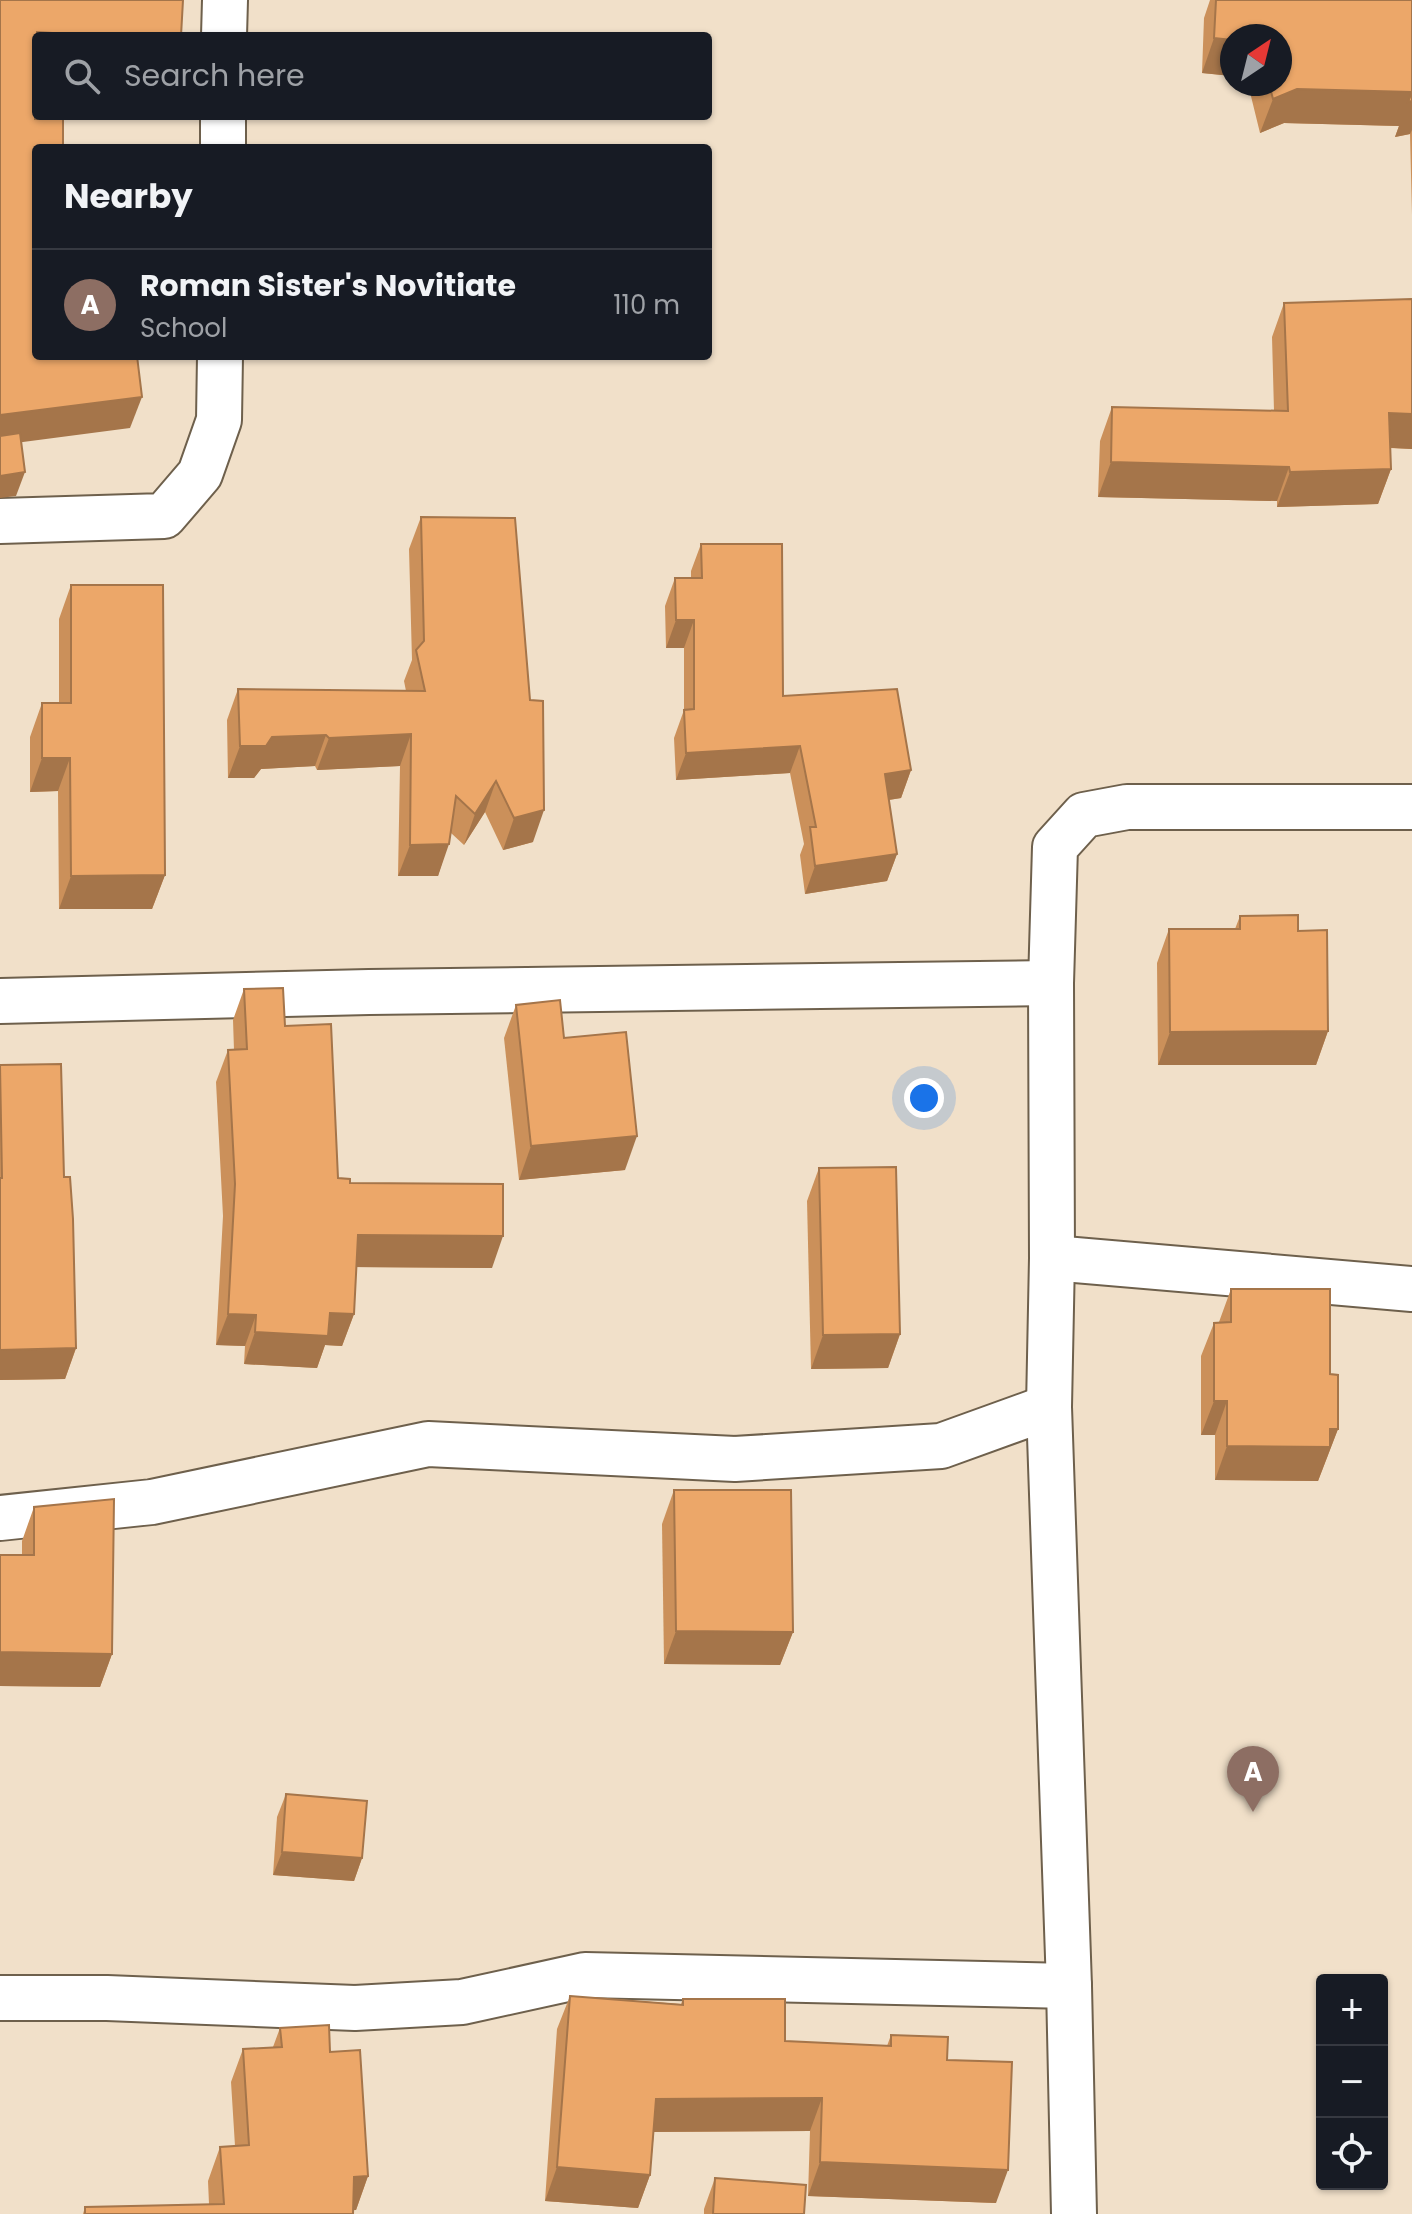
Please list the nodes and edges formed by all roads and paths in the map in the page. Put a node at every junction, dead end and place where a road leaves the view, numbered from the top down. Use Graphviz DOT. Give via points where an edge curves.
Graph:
graph roads {
  1 [pos="225,0"];
  2 [pos="224,32"];
  3 [pos="223,120"];
  4 [pos="223,144"];
  5 [pos="220,360"];
  6 [pos="0,521"];
  7 [pos="1412,807"];
  8 [pos="1051,983"];
  9 [pos="0,1001"];
  10 [pos="1052,1258"];
  11 [pos="1412,1289"];
  12 [pos="1049,1407"];
  13 [pos="0,1518"];
  14 [pos="1069,1986"];
  15 [pos="0,1998"];
  16 [pos="1074,2214"];
  1 -- 2 [label="street"];
  3 -- 4 [label="street"];
  5 -- 6 [label="street" via="219,420 200,474 164,516"];
  7 -- 8 [label="street" via="1127,807 1084,815 1055,847"];
  8 -- 9 [label="street"];
  8 -- 10 [label="street"];
  10 -- 11 [label="street"];
  10 -- 12 [label="street"];
  12 -- 13 [label="street" via="941,1446 735,1459 428,1444 152,1502"];
  12 -- 14 [label="street"];
  14 -- 15 [label="street" via="585,1975 462,2002 355,2008"];
  14 -- 16 [label="street"];
}
